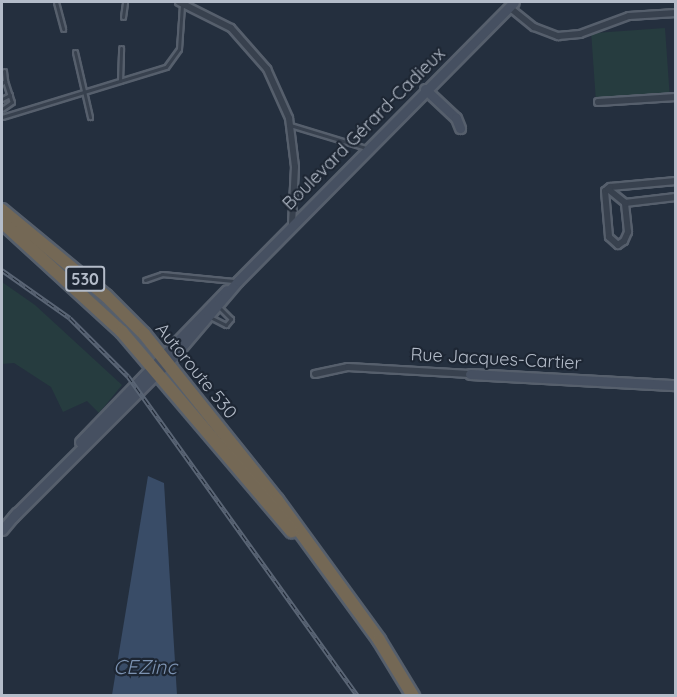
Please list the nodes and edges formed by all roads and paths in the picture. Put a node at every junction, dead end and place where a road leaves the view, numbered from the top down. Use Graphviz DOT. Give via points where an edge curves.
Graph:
graph roads {
  1 [pos="56,2"];
  2 [pos="124,2"];
  3 [pos="181,2"];
  4 [pos="512,4"];
  5 [pos="675,12"];
  6 [pos="123,17"];
  7 [pos="63,29"];
  8 [pos="121,48"];
  9 [pos="75,52"];
  10 [pos="4,71"];
  11 [pos="120,81"];
  12 [pos="3,82"];
  13 [pos="425,89"];
  14 [pos="82,90"];
  15 [pos="10,95"];
  16 [pos="675,97"];
  17 [pos="2,99"];
  18 [pos="598,102"];
  19 [pos="2,109"];
  20 [pos="2,117"];
  21 [pos="90,117"];
  22 [pos="290,125"];
  23 [pos="460,128"];
  24 [pos="368,148"];
  25 [pos="675,181"];
  26 [pos="608,189"];
  27 [pos="675,197"];
  28 [pos="625,203"];
  29 [pos="2,210"];
  30 [pos="2,222"];
  31 [pos="292,226"];
  32 [pos="145,280"];
  33 [pos="238,281"];
  34 [pos="218,307"];
  35 [pos="210,317"];
  36 [pos="164,360"];
  37 [pos="153,370"];
  38 [pos="315,374"];
  39 [pos="470,374"];
  40 [pos="675,385"];
  41 [pos="2,530"];
  42 [pos="335,580"];
  43 [pos="413,696"];
  1 -- 7 [label="lane"];
  2 -- 6 [label="lane"];
  3 -- 11 [label="lane" via="179,48 170,65"];
  3 -- 22 [label="street" via="212,16 247,43 267,69"];
  4 -- 5 [label="street" via="534,27 558,36 580,34 629,16"];
  4 -- 13 [label="main road, Boulevard Gérard-Cadieux"];
  8 -- 11 [label="lane"];
  9 -- 14 [label="lane"];
  10 -- 12 [label="lane"];
  11 -- 14 [label="lane"];
  12 -- 15 [label="lane"];
  13 -- 23 [label="main road" via="456,118"];
  13 -- 24 [label="main road, Boulevard Gérard-Cadieux"];
  14 -- 20 [label="lane"];
  14 -- 21 [label="lane"];
  15 -- 17 [label="lane"];
  15 -- 19 [label="lane" via="12,104"];
  16 -- 18 [label="street"];
  22 -- 24 [label="lane"];
  22 -- 31 [label="street" via="295,167"];
  24 -- 31 [label="main road, Boulevard Gérard-Cadieux"];
  25 -- 26 [label="street"];
  26 -- 28 [label="street"];
  26 -- 28 [label="street" via="604,197 609,237 618,245 628,232"];
  27 -- 28 [label="street"];
  29 -- 36 [label="highway, Autoroute 530 / 530" via="112,301"];
  30 -- 37 [label="highway, Autoroute 530 / 530" via="101,311"];
  31 -- 33 [label="main road, Boulevard Gérard-Cadieux"];
  32 -- 33 [label="lane" via="162,274"];
  33 -- 34 [label="main road, Boulevard Gérard-Cadieux"];
  33 -- 36 [label="main road, Boulevard Gérard-Cadieux"];
  34 -- 35 [label="main road, Boulevard Gérard-Cadieux"];
  34 -- 35 [label="lane" via="231,319 226,325"];
  35 -- 36 [label="main road, Boulevard Gérard-Cadieux"];
  36 -- 37 [label="main road, Boulevard Gérard-Cadieux"];
  36 -- 42 [label="highway, Autoroute 530 / 530" via="277,500"];
  37 -- 41 [label="main road, Boulevard Gérard-Cadieux"];
  37 -- 42 [label="highway, Autoroute 530 / 530"];
  38 -- 39 [label="street, Rue Jacques-Cartier" via="348,368"];
  39 -- 40 [label="main road, Rue Jacques-Cartier"];
  42 -- 43 [label="highway, Autoroute 530 / 530"];
}
